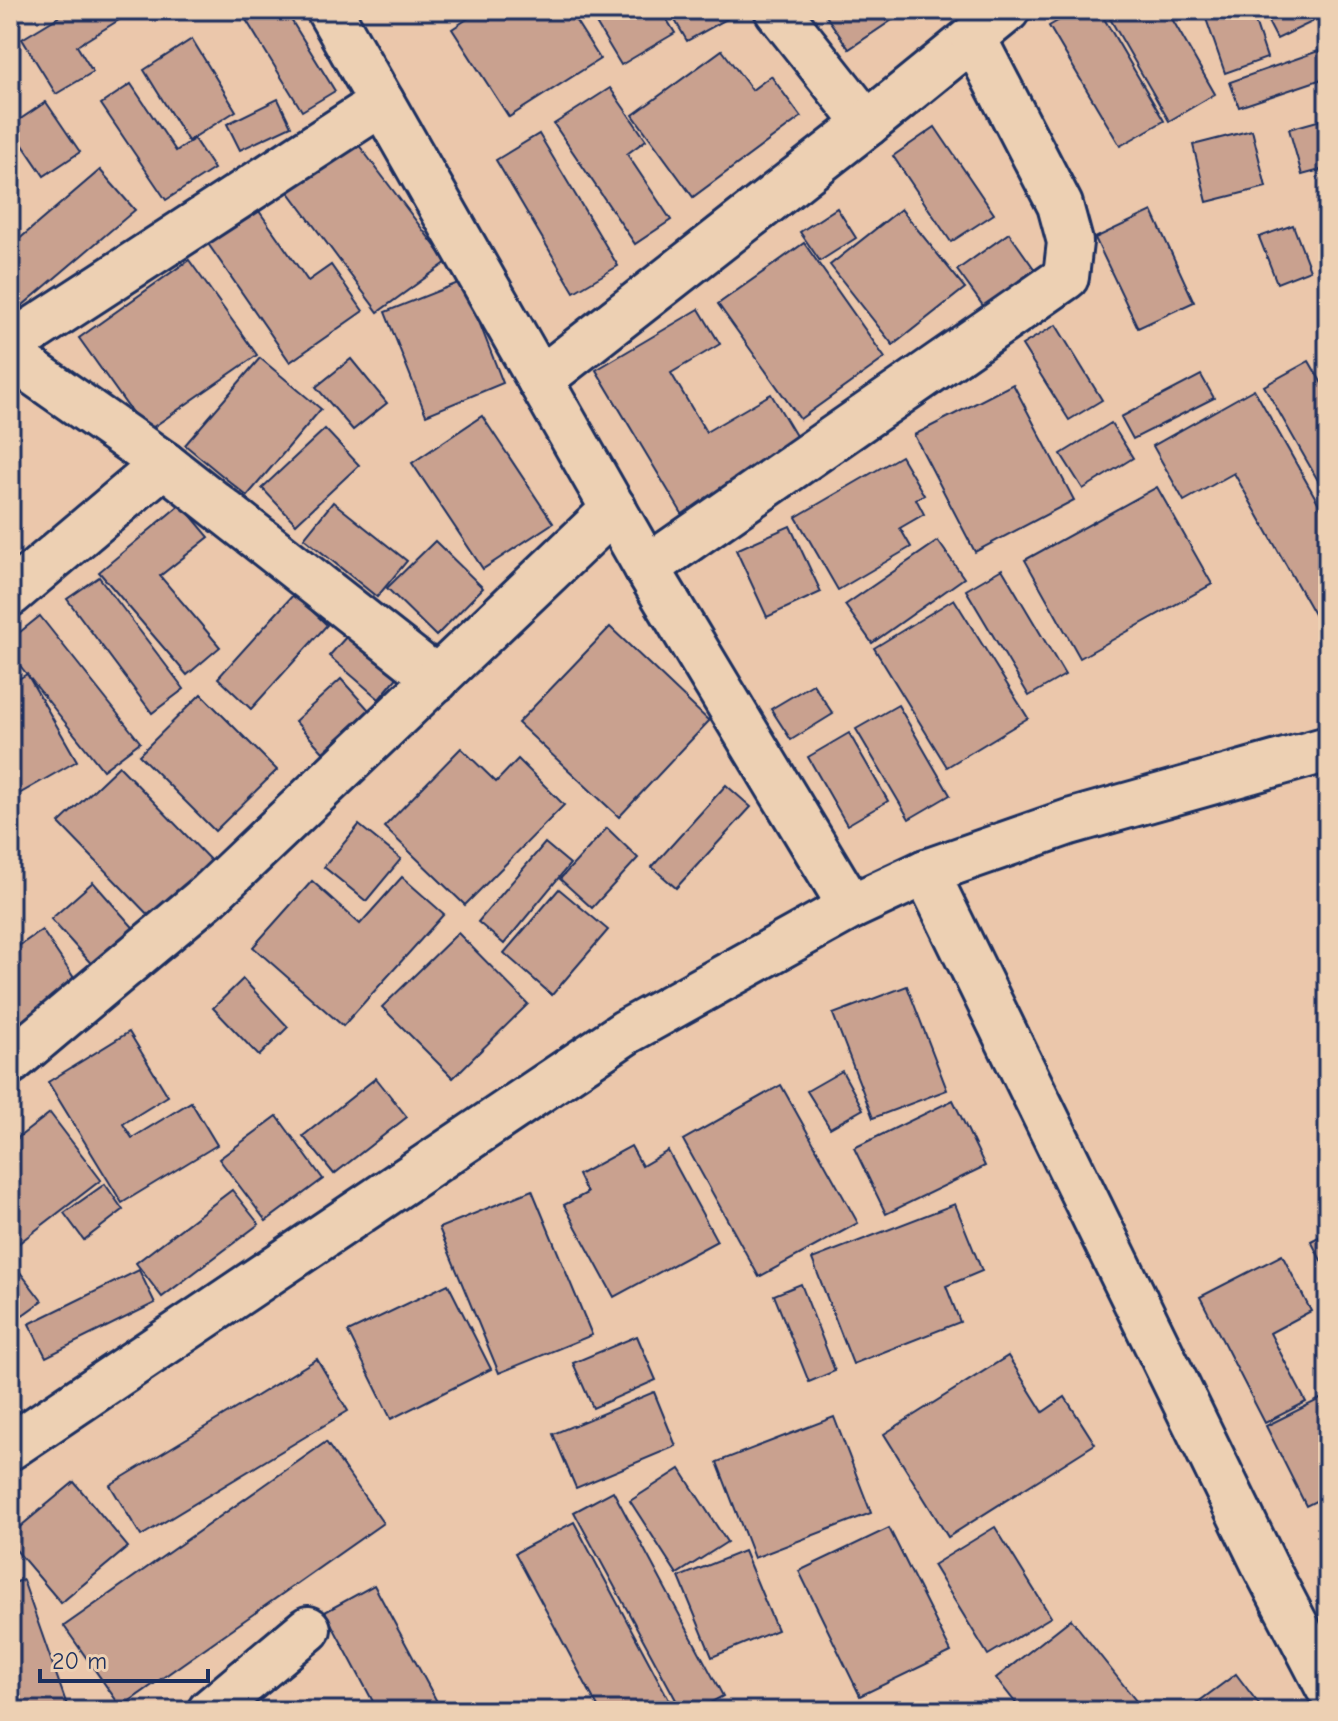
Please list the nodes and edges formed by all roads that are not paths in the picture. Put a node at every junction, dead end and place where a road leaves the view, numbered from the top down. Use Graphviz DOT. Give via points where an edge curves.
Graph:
graph roads {
  1 [pos="329,10"];
  2 [pos="777,10"];
  3 [pos="1007,10"];
  4 [pos="974,39"];
  5 [pos="382,103"];
  6 [pos="867,124"];
  7 [pos="10,345"];
  8 [pos="10,356"];
  9 [pos="540,380"];
  10 [pos="164,464"];
  11 [pos="614,509"];
  12 [pos="647,568"];
  13 [pos="10,594"];
  14 [pos="437,679"];
  15 [pos="1328,749"];
  16 [pos="926,872"];
  17 [pos="851,907"];
  18 [pos="10,1062"];
  19 [pos="10,1447"];
  20 [pos="308,1629"];
  21 [pos="1328,1687"];
  22 [pos="210,1711"];
  1 -- 5 [label="street"];
  2 -- 6 [label="street"];
  3 -- 4 [label="street"];
  4 -- 6 [label="street"];
  4 -- 12 [label="street" via="1060,205 1070,242 1066,277"];
  5 -- 7 [label="street"];
  5 -- 9 [label="street"];
  6 -- 9 [label="street"];
  8 -- 10 [label="street"];
  9 -- 11 [label="street"];
  10 -- 13 [label="street"];
  10 -- 14 [label="street"];
  11 -- 12 [label="street"];
  11 -- 14 [label="street"];
  12 -- 17 [label="street"];
  14 -- 18 [label="street" via="210,894"];
  15 -- 16 [label="street" via="1069,822"];
  16 -- 17 [label="street"];
  16 -- 21 [label="street"];
  17 -- 19 [label="street" via="626,1032"];
  20 -- 22 [label="street"];
}
